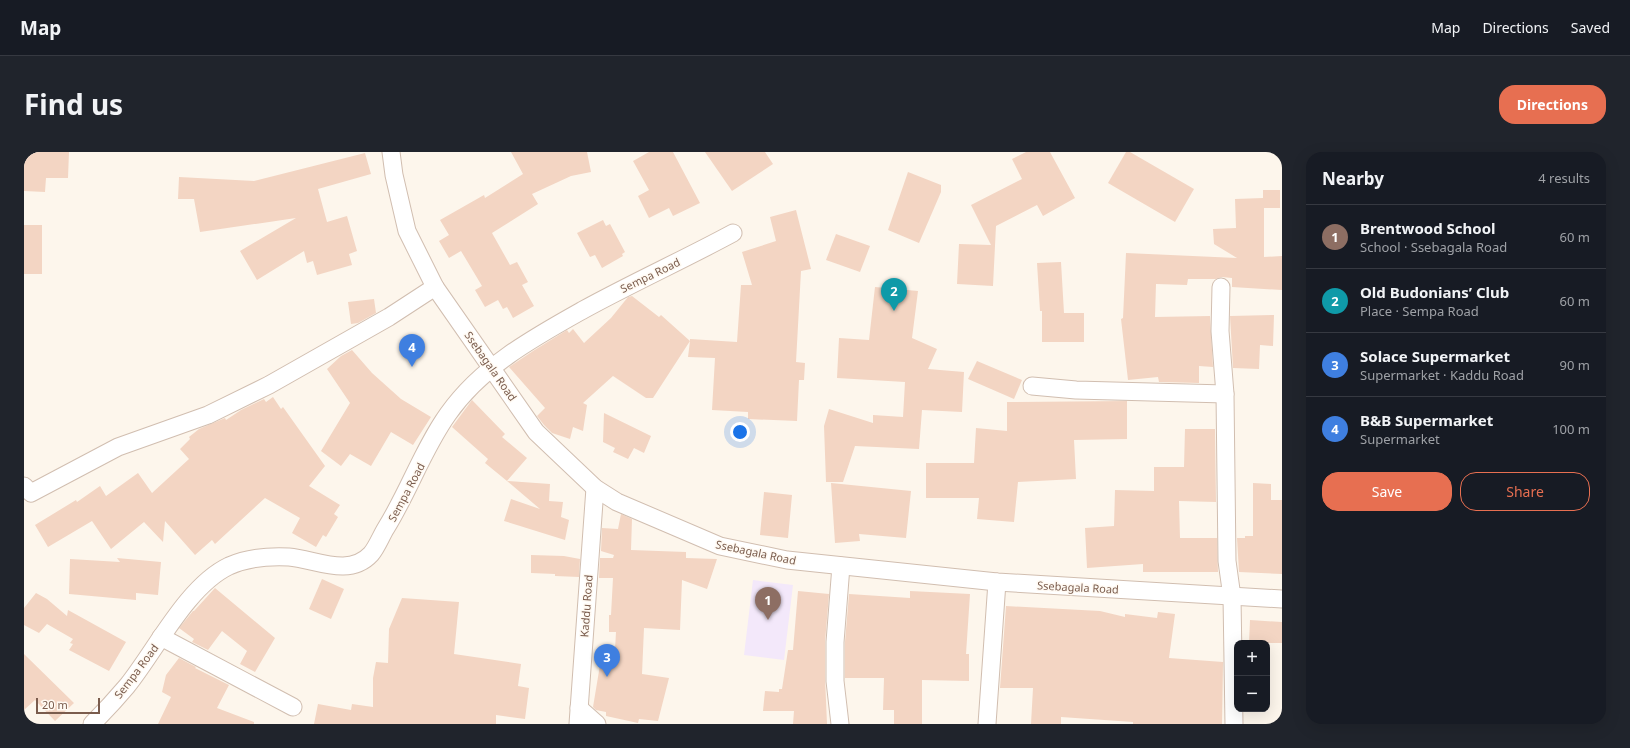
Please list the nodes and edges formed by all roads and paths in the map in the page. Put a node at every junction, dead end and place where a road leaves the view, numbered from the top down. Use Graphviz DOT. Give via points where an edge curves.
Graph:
graph roads {
  1 [pos="391,152"];
  2 [pos="733,233"];
  3 [pos="435,287"];
  4 [pos="1221,287"];
  5 [pos="492,367"];
  6 [pos="1032,386"];
  7 [pos="1225,394"];
  8 [pos="595,488"];
  9 [pos="26,492"];
  10 [pos="841,566"];
  11 [pos="997,582"];
  12 [pos="1232,597"];
  13 [pos="1282,599"];
  14 [pos="161,637"];
  15 [pos="293,707"];
  16 [pos="578,716"];
  17 [pos="92,724"];
  18 [pos="597,724"];
  19 [pos="840,724"];
  20 [pos="987,724"];
  21 [pos="1234,724"];
  1 -- 3 [label="street, Ssebagala Road" via="407,231"];
  2 -- 5 [label="street, Sempa Road" via="557,324 526,342"];
  3 -- 5 [label="street, Ssebagala Road"];
  3 -- 9 [label="street" via="389,317 269,385 208,415 118,447"];
  4 -- 7 [label="street" via="1220,331"];
  5 -- 8 [label="street, Ssebagala Road" via="536,432"];
  5 -- 14 [label="street, Sempa Road" via="448,415 371,554 349,566 334,566 288,557 249,559 229,566 209,578"];
  6 -- 7 [label="street" via="1076,390"];
  7 -- 12 [label="street" via="1228,561"];
  8 -- 10 [label="street, Ssebagala Road" via="617,502 720,546 787,560"];
  8 -- 16 [label="street, Kaddu Road"];
  10 -- 11 [label="street, Ssebagala Road"];
  10 -- 19 [label="street" via="835,666"];
  11 -- 12 [label="street, Ssebagala Road"];
  11 -- 20 [label="street"];
  12 -- 13 [label="street, Ssebagala Road"];
  12 -- 21 [label="street"];
  14 -- 15 [label="street"];
  14 -- 17 [label="street, Sempa Road" via="127,686"];
  16 -- 18 [label="street"];
}
